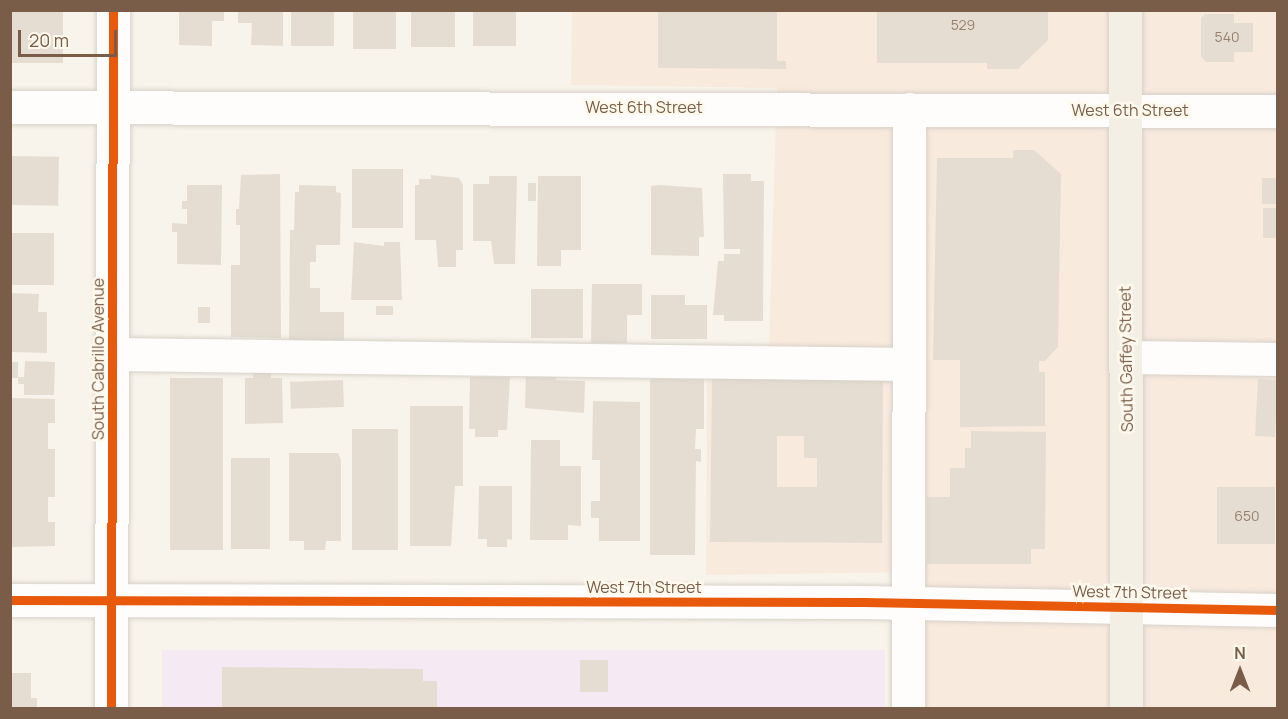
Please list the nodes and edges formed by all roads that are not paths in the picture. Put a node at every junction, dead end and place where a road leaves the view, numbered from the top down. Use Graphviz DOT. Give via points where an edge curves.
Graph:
graph roads {
  1 [pos="113,10"];
  2 [pos="1125,10"];
  3 [pos="10,107"];
  4 [pos="112,108"];
  5 [pos="909,109"];
  6 [pos="1124,110"];
  7 [pos="1278,111"];
  8 [pos="114,354"];
  9 [pos="1126,357"];
  10 [pos="1278,359"];
  11 [pos="909,364"];
  12 [pos="10,600"];
  13 [pos="109,600"];
  14 [pos="908,604"];
  15 [pos="1126,606"];
  16 [pos="1278,610"];
  17 [pos="111,708"];
  18 [pos="908,708"];
  19 [pos="1126,708"];
  1 -- 4 [label="street, South Cabrillo Avenue"];
  2 -- 6 [label="main road, South Gaffey Street"];
  3 -- 4 [label="street, West 6th Street"];
  4 -- 5 [label="street, West 6th Street"];
  4 -- 8 [label="street, South Cabrillo Avenue"];
  5 -- 6 [label="street, West 6th Street"];
  5 -- 11 [label="street"];
  6 -- 7 [label="street, West 6th Street"];
  6 -- 9 [label="main road, South Gaffey Street"];
  8 -- 11 [label="street"];
  8 -- 13 [label="street, South Cabrillo Avenue"];
  9 -- 10 [label="street"];
  9 -- 15 [label="main road, South Gaffey Street"];
  11 -- 14 [label="street"];
  12 -- 13 [label="street, West 7th Street"];
  13 -- 14 [label="street, West 7th Street"];
  13 -- 17 [label="street, South Cabrillo Avenue"];
  14 -- 15 [label="street, West 7th Street"];
  14 -- 18 [label="street"];
  15 -- 16 [label="street, West 7th Street"];
  15 -- 19 [label="main road, South Gaffey Street"];
}
